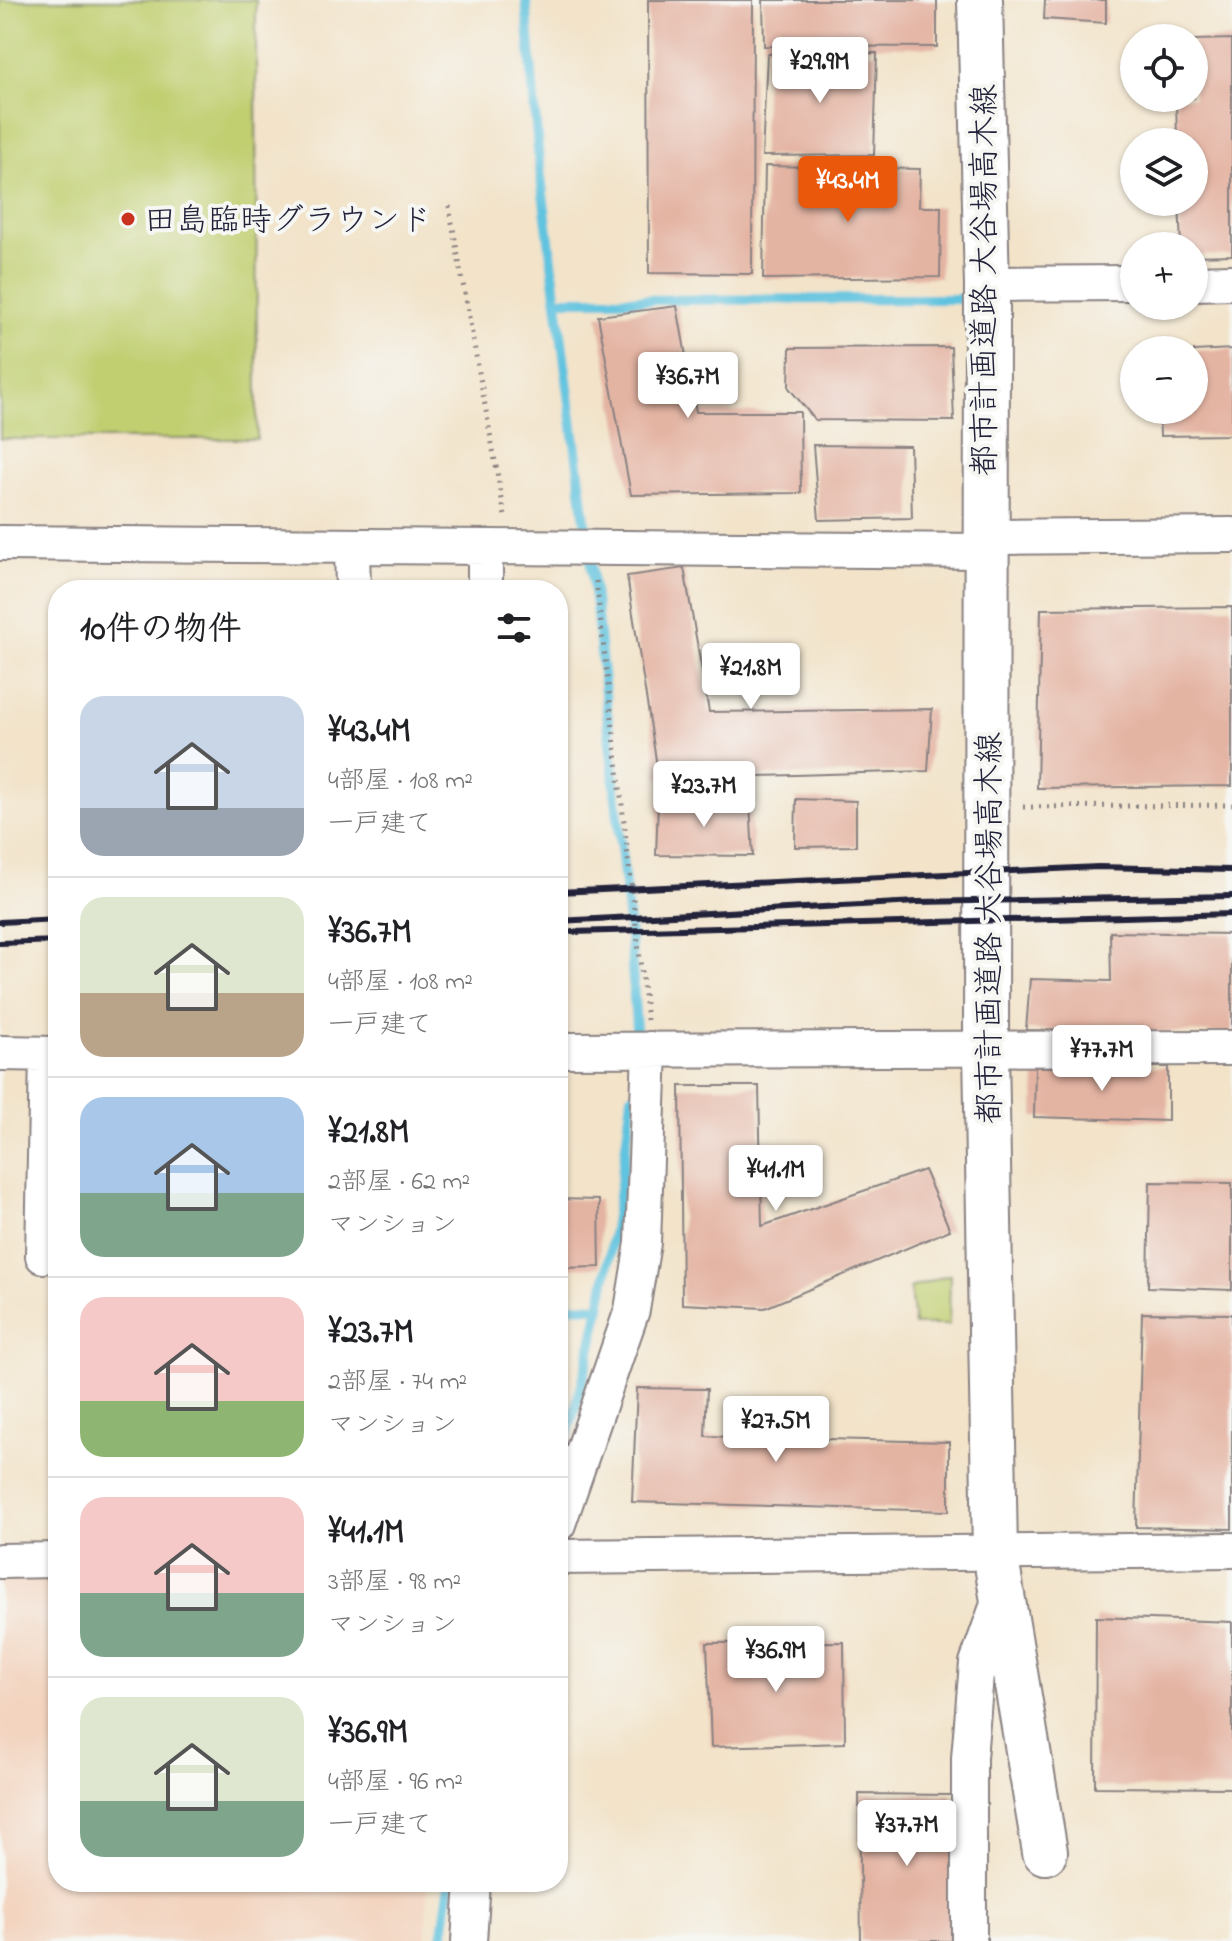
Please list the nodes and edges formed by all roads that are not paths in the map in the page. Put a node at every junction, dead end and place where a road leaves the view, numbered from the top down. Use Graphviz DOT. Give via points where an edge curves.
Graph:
graph roads {
  1 [pos="980,0"];
  2 [pos="1232,282"];
  3 [pos="1208,283"];
  4 [pos="1120,284"];
  5 [pos="987,295"];
  6 [pos="1232,535"];
  7 [pos="0,543"];
  8 [pos="985,544"];
  9 [pos="352,546"];
  10 [pos="498,547"];
  11 [pos="353,580"];
  12 [pos="488,580"];
  13 [pos="1232,1048"];
  14 [pos="650,1049"];
  15 [pos="568,1050"];
  16 [pos="986,1050"];
  17 [pos="0,1053"];
  18 [pos="48,1054"];
  19 [pos="48,1155"];
  20 [pos="43,1256"];
  21 [pos="568,1495"];
  22 [pos="1232,1550"];
  23 [pos="995,1553"];
  24 [pos="568,1557"];
  25 [pos="48,1560"];
  26 [pos="0,1561"];
  27 [pos="1001,1596"];
  28 [pos="1045,1852"];
  29 [pos="472,1892"];
  30 [pos="469,1941"];
  31 [pos="969,1941"];
  1 -- 5 [label="street, 都市計画道路 大谷場高木線"];
  2 -- 3 [label="street"];
  4 -- 5 [label="street"];
  5 -- 8 [label="street, 都市計画道路 大谷場高木線"];
  6 -- 8 [label="street"];
  7 -- 9 [label="street"];
  8 -- 10 [label="street"];
  8 -- 16 [label="street, 都市計画道路 大谷場高木線"];
  9 -- 10 [label="street"];
  9 -- 11 [label="street"];
  10 -- 12 [label="street"];
  13 -- 16 [label="street"];
  14 -- 15 [label="street"];
  14 -- 16 [label="street"];
  14 -- 21 [label="street" via="643,1243 632,1310"];
  16 -- 23 [label="street, 都市計画道路 大谷場高木線"];
  17 -- 18 [label="street"];
  19 -- 20 [label="street"];
  22 -- 23 [label="street"];
  23 -- 24 [label="street"];
  23 -- 27 [label="street, 都市計画道路 大谷場高木線"];
  25 -- 26 [label="street"];
  27 -- 28 [label="street, 都市計画道路 大谷場高木線"];
  27 -- 31 [label="street" via="977,1663 969,1758"];
  29 -- 30 [label="street"];
}
